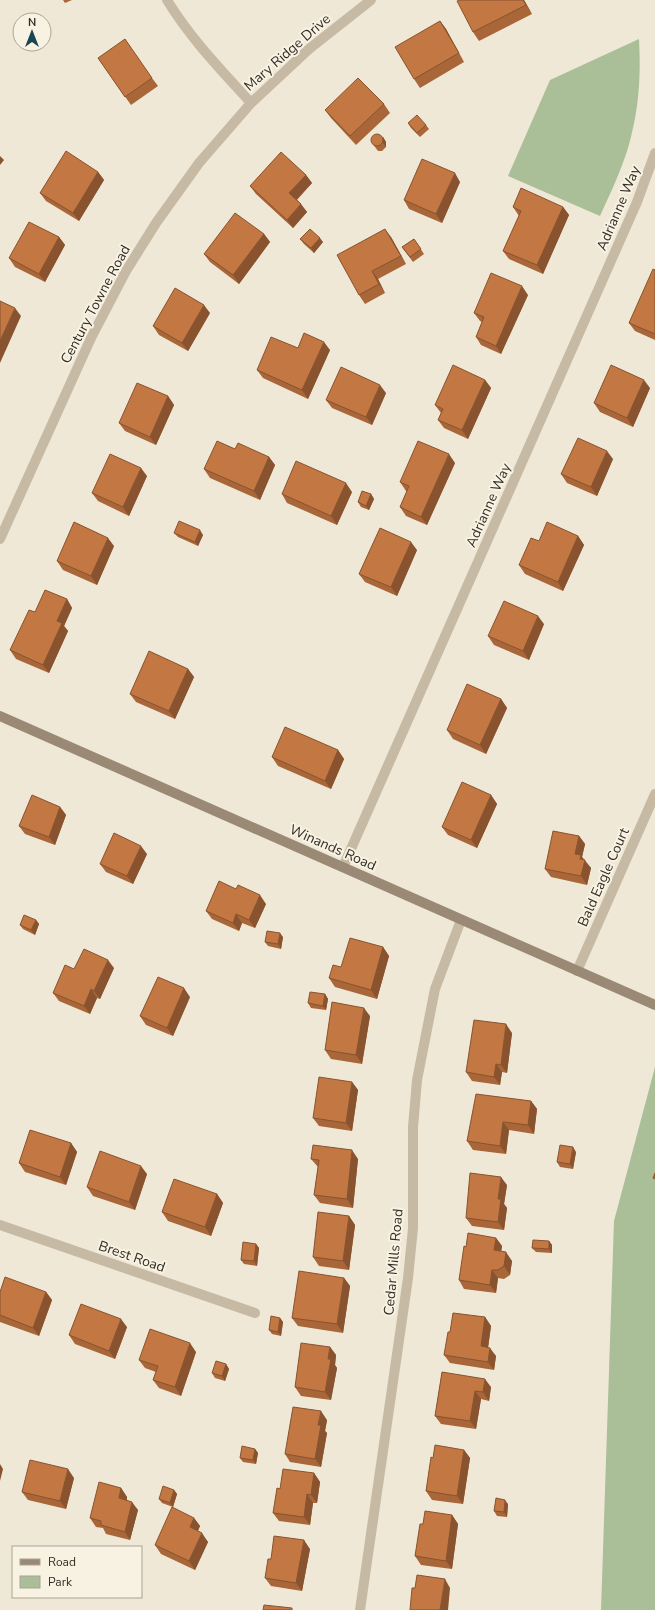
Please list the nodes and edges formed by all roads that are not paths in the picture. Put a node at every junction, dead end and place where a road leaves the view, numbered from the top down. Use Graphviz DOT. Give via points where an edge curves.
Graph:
graph roads {
  1 [pos="167,0"];
  2 [pos="371,0"];
  3 [pos="251,103"];
  4 [pos="655,153"];
  5 [pos="0,539"];
  6 [pos="0,716"];
  7 [pos="655,794"];
  8 [pos="343,866"];
  9 [pos="461,920"];
  10 [pos="577,971"];
  11 [pos="655,1005"];
  12 [pos="0,1225"];
  13 [pos="255,1313"];
  14 [pos="360,1610"];
  1 -- 3 [label="street, Mary Ridge Drive" via="204,50"];
  2 -- 3 [label="street, Mary Ridge Drive" via="309,49"];
  3 -- 5 [label="street, Century Towne Road" via="199,164 156,222 126,271 91,338"];
  4 -- 8 [label="street, Adrianne Way" via="637,202"];
  6 -- 8 [label="street, Winands Road"];
  7 -- 10 [label="street, Bald Eagle Court"];
  8 -- 9 [label="street, Winands Road"];
  9 -- 10 [label="street, Winands Road"];
  9 -- 14 [label="street, Cedar Mills Road" via="435,989 417,1080 408,1278"];
  10 -- 11 [label="street, Winands Road"];
  12 -- 13 [label="street, Brest Road"];
}
